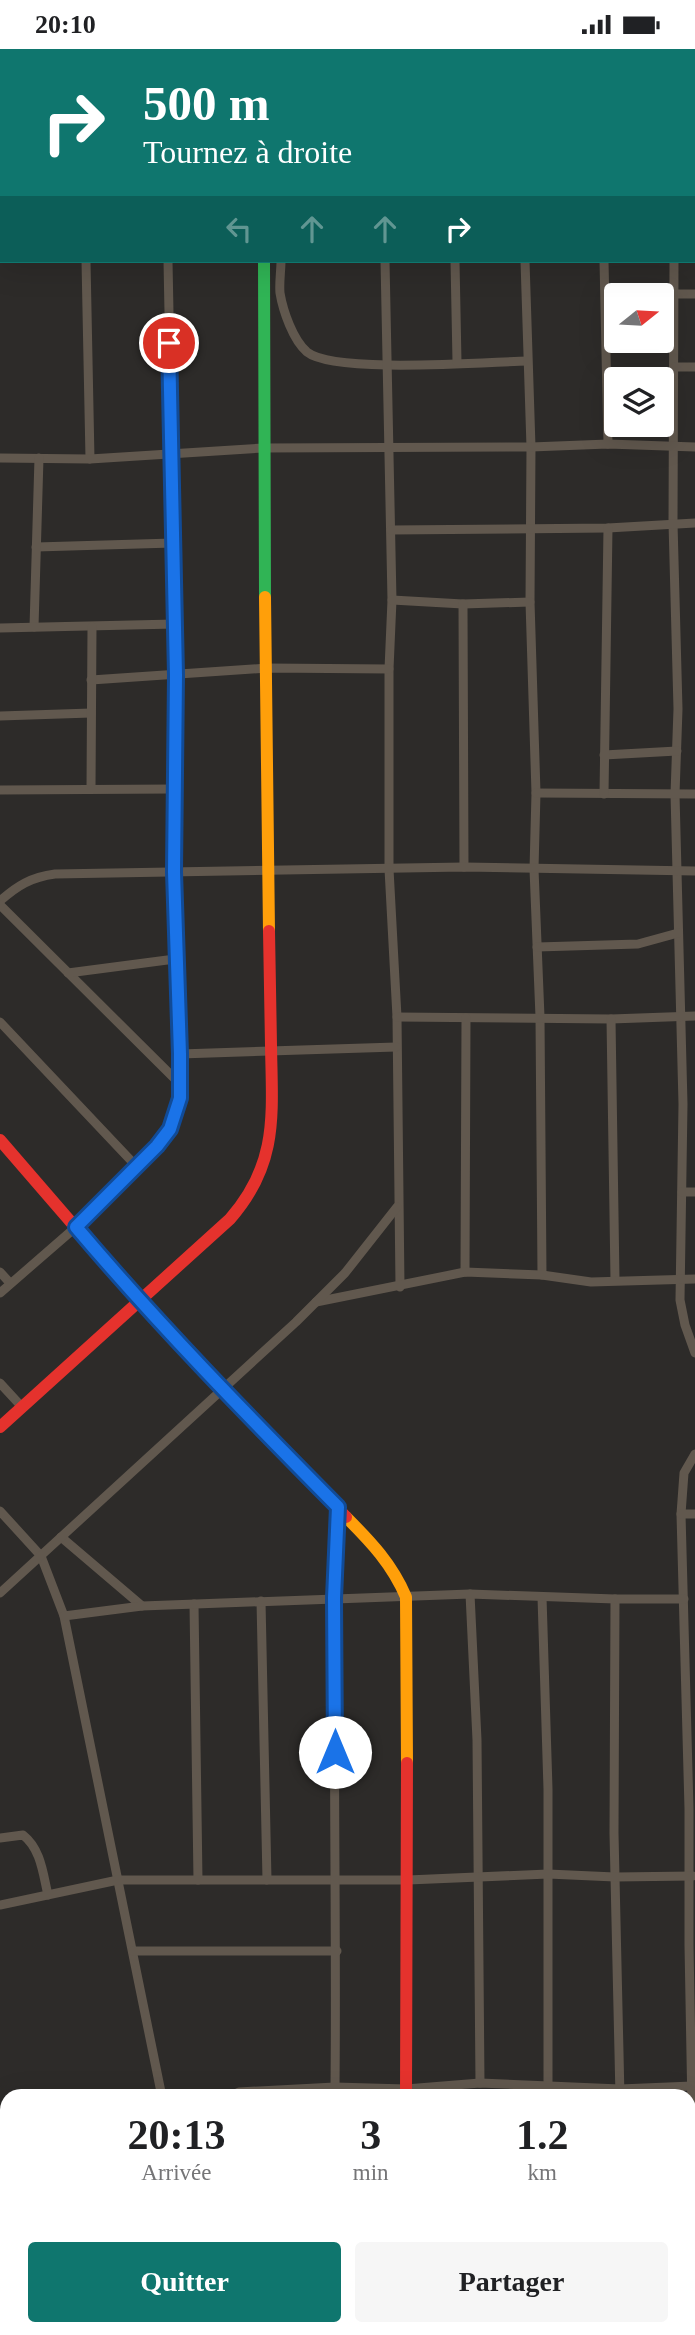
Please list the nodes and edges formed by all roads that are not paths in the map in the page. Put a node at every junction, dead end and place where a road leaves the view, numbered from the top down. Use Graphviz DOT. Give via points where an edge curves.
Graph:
graph roads {
  1 [pos="86,263"];
  2 [pos="168,263"];
  3 [pos="264,263"];
  4 [pos="281,263"];
  5 [pos="385,263"];
  6 [pos="455,263"];
  7 [pos="525,263"];
  8 [pos="604,263"];
  9 [pos="674,263"];
  10 [pos="675,294"];
  11 [pos="695,294"];
  12 [pos="527,361"];
  13 [pos="457,362"];
  14 [pos="387,365"];
  15 [pos="675,367"];
  16 [pos="695,367"];
  17 [pos="608,444"];
  18 [pos="388,447"];
  19 [pos="531,447"];
  20 [pos="674,447"];
  21 [pos="695,447"];
  22 [pos="263,448"];
  23 [pos="171,453"];
  24 [pos="0,458"];
  25 [pos="39,458"];
  26 [pos="90,459"];
  27 [pos="673,523"];
  28 [pos="695,523"];
  29 [pos="608,528"];
  30 [pos="530,529"];
  31 [pos="391,530"];
  32 [pos="173,543"];
  33 [pos="36,547"];
  34 [pos="392,600"];
  35 [pos="530,602"];
  36 [pos="463,604"];
  37 [pos="174,624"];
  38 [pos="34,627"];
  39 [pos="92,627"];
  40 [pos="0,628"];
  41 [pos="267,668"];
  42 [pos="389,669"];
  43 [pos="176,675"];
  44 [pos="90,680"];
  45 [pos="91,713"];
  46 [pos="0,716"];
  47 [pos="677,751"];
  48 [pos="604,755"];
  49 [pos="91,789"];
  50 [pos="174,789"];
  51 [pos="0,790"];
  52 [pos="536,793"];
  53 [pos="604,794"];
  54 [pos="676,795"];
  55 [pos="695,795"];
  56 [pos="464,867"];
  57 [pos="389,869"];
  58 [pos="534,869"];
  59 [pos="269,870"];
  60 [pos="677,870"];
  61 [pos="695,871"];
  62 [pos="174,872"];
  63 [pos="0,903"];
  64 [pos="678,933"];
  65 [pos="537,947"];
  66 [pos="175,959"];
  67 [pos="68,973"];
  68 [pos="680,1016"];
  69 [pos="695,1016"];
  70 [pos="397,1017"];
  71 [pos="540,1017"];
  72 [pos="466,1018"];
  73 [pos="611,1019"];
  74 [pos="0,1022"];
  75 [pos="396,1047"];
  76 [pos="271,1051"];
  77 [pos="180,1054"];
  78 [pos="180,1084"];
  79 [pos="695,1103"];
  80 [pos="683,1104"];
  81 [pos="0,1140"];
  82 [pos="138,1168"];
  83 [pos="682,1192"];
  84 [pos="695,1192"];
  85 [pos="398,1206"];
  86 [pos="76,1227"];
  87 [pos="0,1272"];
  88 [pos="465,1272"];
  89 [pos="542,1275"];
  90 [pos="681,1279"];
  91 [pos="695,1279"];
  92 [pos="615,1280"];
  93 [pos="10,1283"];
  94 [pos="400,1287"];
  95 [pos="0,1293"];
  96 [pos="140,1301"];
  97 [pos="316,1302"];
  98 [pos="695,1353"];
  99 [pos="0,1383"];
  100 [pos="222,1390"];
  101 [pos="22,1407"];
  102 [pos="0,1427"];
  103 [pos="695,1454"];
  104 [pos="338,1507"];
  105 [pos="0,1511"];
  106 [pos="681,1514"];
  107 [pos="695,1514"];
  108 [pos="61,1537"];
  109 [pos="41,1556"];
  110 [pos="0,1593"];
  111 [pos="470,1594"];
  112 [pos="406,1597"];
  113 [pos="542,1597"];
  114 [pos="334,1598"];
  115 [pos="615,1599"];
  116 [pos="684,1599"];
  117 [pos="261,1601"];
  118 [pos="194,1604"];
  119 [pos="142,1606"];
  120 [pos="64,1616"];
  121 [pos="690,1672"];
  122 [pos="692,1809"];
  123 [pos="0,1838"];
  124 [pos="548,1874"];
  125 [pos="692,1876"];
  126 [pos="615,1877"];
  127 [pos="477,1878"];
  128 [pos="267,1880"];
  129 [pos="335,1880"];
  130 [pos="408,1880"];
  131 [pos="118,1881"];
  132 [pos="198,1881"];
  133 [pos="48,1895"];
  134 [pos="0,1905"];
  135 [pos="692,1945"];
  136 [pos="133,1951"];
  137 [pos="337,1951"];
  138 [pos="693,2015"];
  139 [pos="480,2083"];
  140 [pos="548,2085"];
  141 [pos="692,2086"];
  142 [pos="335,2087"];
  143 [pos="160,2089"];
  144 [pos="297,2089"];
  145 [pos="359,2089"];
  146 [pos="406,2089"];
  147 [pos="436,2089"];
  148 [pos="584,2089"];
  149 [pos="620,2089"];
  150 [pos="661,2089"];
  151 [pos="692,2089"];
  1 -- 26 [label="street"];
  2 -- 23 [label="street"];
  3 -- 22 [label="street"];
  4 -- 14 [label="street" via="284,309 306,351 346,364"];
  5 -- 14 [label="street"];
  6 -- 13 [label="street"];
  7 -- 12 [label="street"];
  8 -- 17 [label="street"];
  9 -- 10 [label="street"];
  10 -- 11 [label="street"];
  10 -- 15 [label="street"];
  12 -- 13 [label="street"];
  12 -- 19 [label="street"];
  13 -- 14 [label="street"];
  14 -- 18 [label="street"];
  15 -- 16 [label="street"];
  15 -- 20 [label="street"];
  17 -- 19 [label="street"];
  17 -- 20 [label="street"];
  18 -- 19 [label="street"];
  18 -- 22 [label="street"];
  18 -- 31 [label="street"];
  19 -- 30 [label="street"];
  20 -- 21 [label="street"];
  20 -- 27 [label="street"];
  22 -- 23 [label="street"];
  22 -- 41 [label="street"];
  23 -- 26 [label="street"];
  23 -- 32 [label="street"];
  24 -- 25 [label="street"];
  25 -- 26 [label="street"];
  25 -- 33 [label="street"];
  27 -- 28 [label="street"];
  27 -- 29 [label="street"];
  27 -- 47 [label="street"];
  29 -- 30 [label="street"];
  29 -- 48 [label="street"];
  30 -- 31 [label="street"];
  30 -- 35 [label="street"];
  31 -- 34 [label="street"];
  32 -- 33 [label="street"];
  32 -- 37 [label="street"];
  33 -- 38 [label="street"];
  34 -- 36 [label="street"];
  34 -- 42 [label="street"];
  35 -- 36 [label="street"];
  35 -- 52 [label="street"];
  36 -- 56 [label="street"];
  37 -- 39 [label="street"];
  37 -- 43 [label="street"];
  38 -- 39 [label="street"];
  38 -- 40 [label="street"];
  39 -- 44 [label="street"];
  41 -- 42 [label="street"];
  41 -- 43 [label="street"];
  41 -- 59 [label="street"];
  42 -- 57 [label="street"];
  43 -- 44 [label="street"];
  43 -- 50 [label="street"];
  44 -- 45 [label="street"];
  45 -- 46 [label="street"];
  45 -- 49 [label="street"];
  47 -- 48 [label="street"];
  47 -- 54 [label="street"];
  48 -- 53 [label="street"];
  49 -- 50 [label="street"];
  49 -- 51 [label="street"];
  50 -- 62 [label="street"];
  52 -- 53 [label="street"];
  52 -- 58 [label="street"];
  53 -- 54 [label="street"];
  54 -- 55 [label="street"];
  54 -- 60 [label="street"];
  56 -- 57 [label="street"];
  56 -- 58 [label="street"];
  57 -- 59 [label="street"];
  57 -- 70 [label="street"];
  58 -- 60 [label="street"];
  58 -- 65 [label="street"];
  59 -- 62 [label="street"];
  59 -- 76 [label="street"];
  60 -- 61 [label="street"];
  60 -- 64 [label="street"];
  62 -- 63 [label="street" via="39,876 18,885"];
  62 -- 66 [label="street"];
  63 -- 67 [label="street"];
  64 -- 65 [label="street" via="638,944"];
  64 -- 68 [label="street"];
  65 -- 71 [label="street"];
  66 -- 67 [label="street"];
  66 -- 77 [label="street"];
  67 -- 78 [label="street"];
  68 -- 69 [label="street"];
  68 -- 73 [label="street"];
  68 -- 80 [label="street"];
  70 -- 72 [label="street"];
  70 -- 75 [label="street"];
  71 -- 72 [label="street"];
  71 -- 73 [label="street"];
  71 -- 89 [label="street"];
  72 -- 88 [label="street"];
  73 -- 92 [label="street"];
  74 -- 82 [label="street"];
  75 -- 76 [label="street"];
  75 -- 85 [label="street"];
  76 -- 77 [label="street"];
  76 -- 96 [label="street" via="272,1129 255,1189 230,1219"];
  77 -- 78 [label="street"];
  78 -- 82 [label="street" via="170,1129"];
  79 -- 80 [label="street"];
  80 -- 83 [label="street"];
  81 -- 86 [label="street"];
  82 -- 86 [label="street"];
  83 -- 84 [label="street"];
  83 -- 90 [label="street"];
  85 -- 94 [label="street"];
  85 -- 97 [label="street"];
  86 -- 93 [label="street"];
  86 -- 96 [label="street"];
  87 -- 93 [label="street"];
  88 -- 89 [label="street"];
  88 -- 94 [label="street"];
  89 -- 92 [label="street" via="573,1281"];
  90 -- 91 [label="street"];
  90 -- 92 [label="street"];
  90 -- 98 [label="street" via="682,1311"];
  93 -- 95 [label="street"];
  94 -- 97 [label="street"];
  96 -- 100 [label="street"];
  96 -- 101 [label="street"];
  97 -- 100 [label="street"];
  99 -- 101 [label="street"];
  100 -- 104 [label="street"];
  100 -- 108 [label="street"];
  101 -- 102 [label="street"];
  103 -- 106 [label="street" via="684,1473"];
  104 -- 112 [label="street" via="382,1553"];
  104 -- 114 [label="street"];
  105 -- 109 [label="street"];
  106 -- 107 [label="street"];
  106 -- 116 [label="street"];
  108 -- 109 [label="street"];
  108 -- 119 [label="street"];
  109 -- 110 [label="street"];
  109 -- 120 [label="street"];
  111 -- 112 [label="street"];
  111 -- 113 [label="street"];
  111 -- 127 [label="street"];
  112 -- 114 [label="street"];
  112 -- 130 [label="street"];
  113 -- 115 [label="street"];
  113 -- 124 [label="street"];
  114 -- 117 [label="street"];
  114 -- 129 [label="street"];
  115 -- 116 [label="street"];
  115 -- 126 [label="street"];
  116 -- 121 [label="street"];
  117 -- 118 [label="street"];
  117 -- 128 [label="street"];
  118 -- 119 [label="street"];
  118 -- 132 [label="street"];
  119 -- 120 [label="street"];
  120 -- 131 [label="street"];
  121 -- 122 [label="street"];
  122 -- 125 [label="street"];
  123 -- 133 [label="street" via="23,1835 36,1848"];
  124 -- 126 [label="street"];
  124 -- 127 [label="street"];
  124 -- 140 [label="street"];
  125 -- 126 [label="street"];
  125 -- 135 [label="street"];
  126 -- 149 [label="street"];
  127 -- 130 [label="street"];
  127 -- 139 [label="street"];
  128 -- 129 [label="street"];
  128 -- 132 [label="street"];
  129 -- 130 [label="street"];
  129 -- 137 [label="street"];
  130 -- 146 [label="street"];
  131 -- 132 [label="street"];
  131 -- 133 [label="street"];
  131 -- 136 [label="street"];
  133 -- 134 [label="street"];
  135 -- 138 [label="street"];
  136 -- 137 [label="street"];
  136 -- 143 [label="street"];
  137 -- 142 [label="street"];
  138 -- 141 [label="street"];
  139 -- 140 [label="street"];
  139 -- 147 [label="street"];
  140 -- 148 [label="street"];
  141 -- 150 [label="street"];
  141 -- 151 [label="street"];
  142 -- 144 [label="street"];
  142 -- 145 [label="street"];
}
